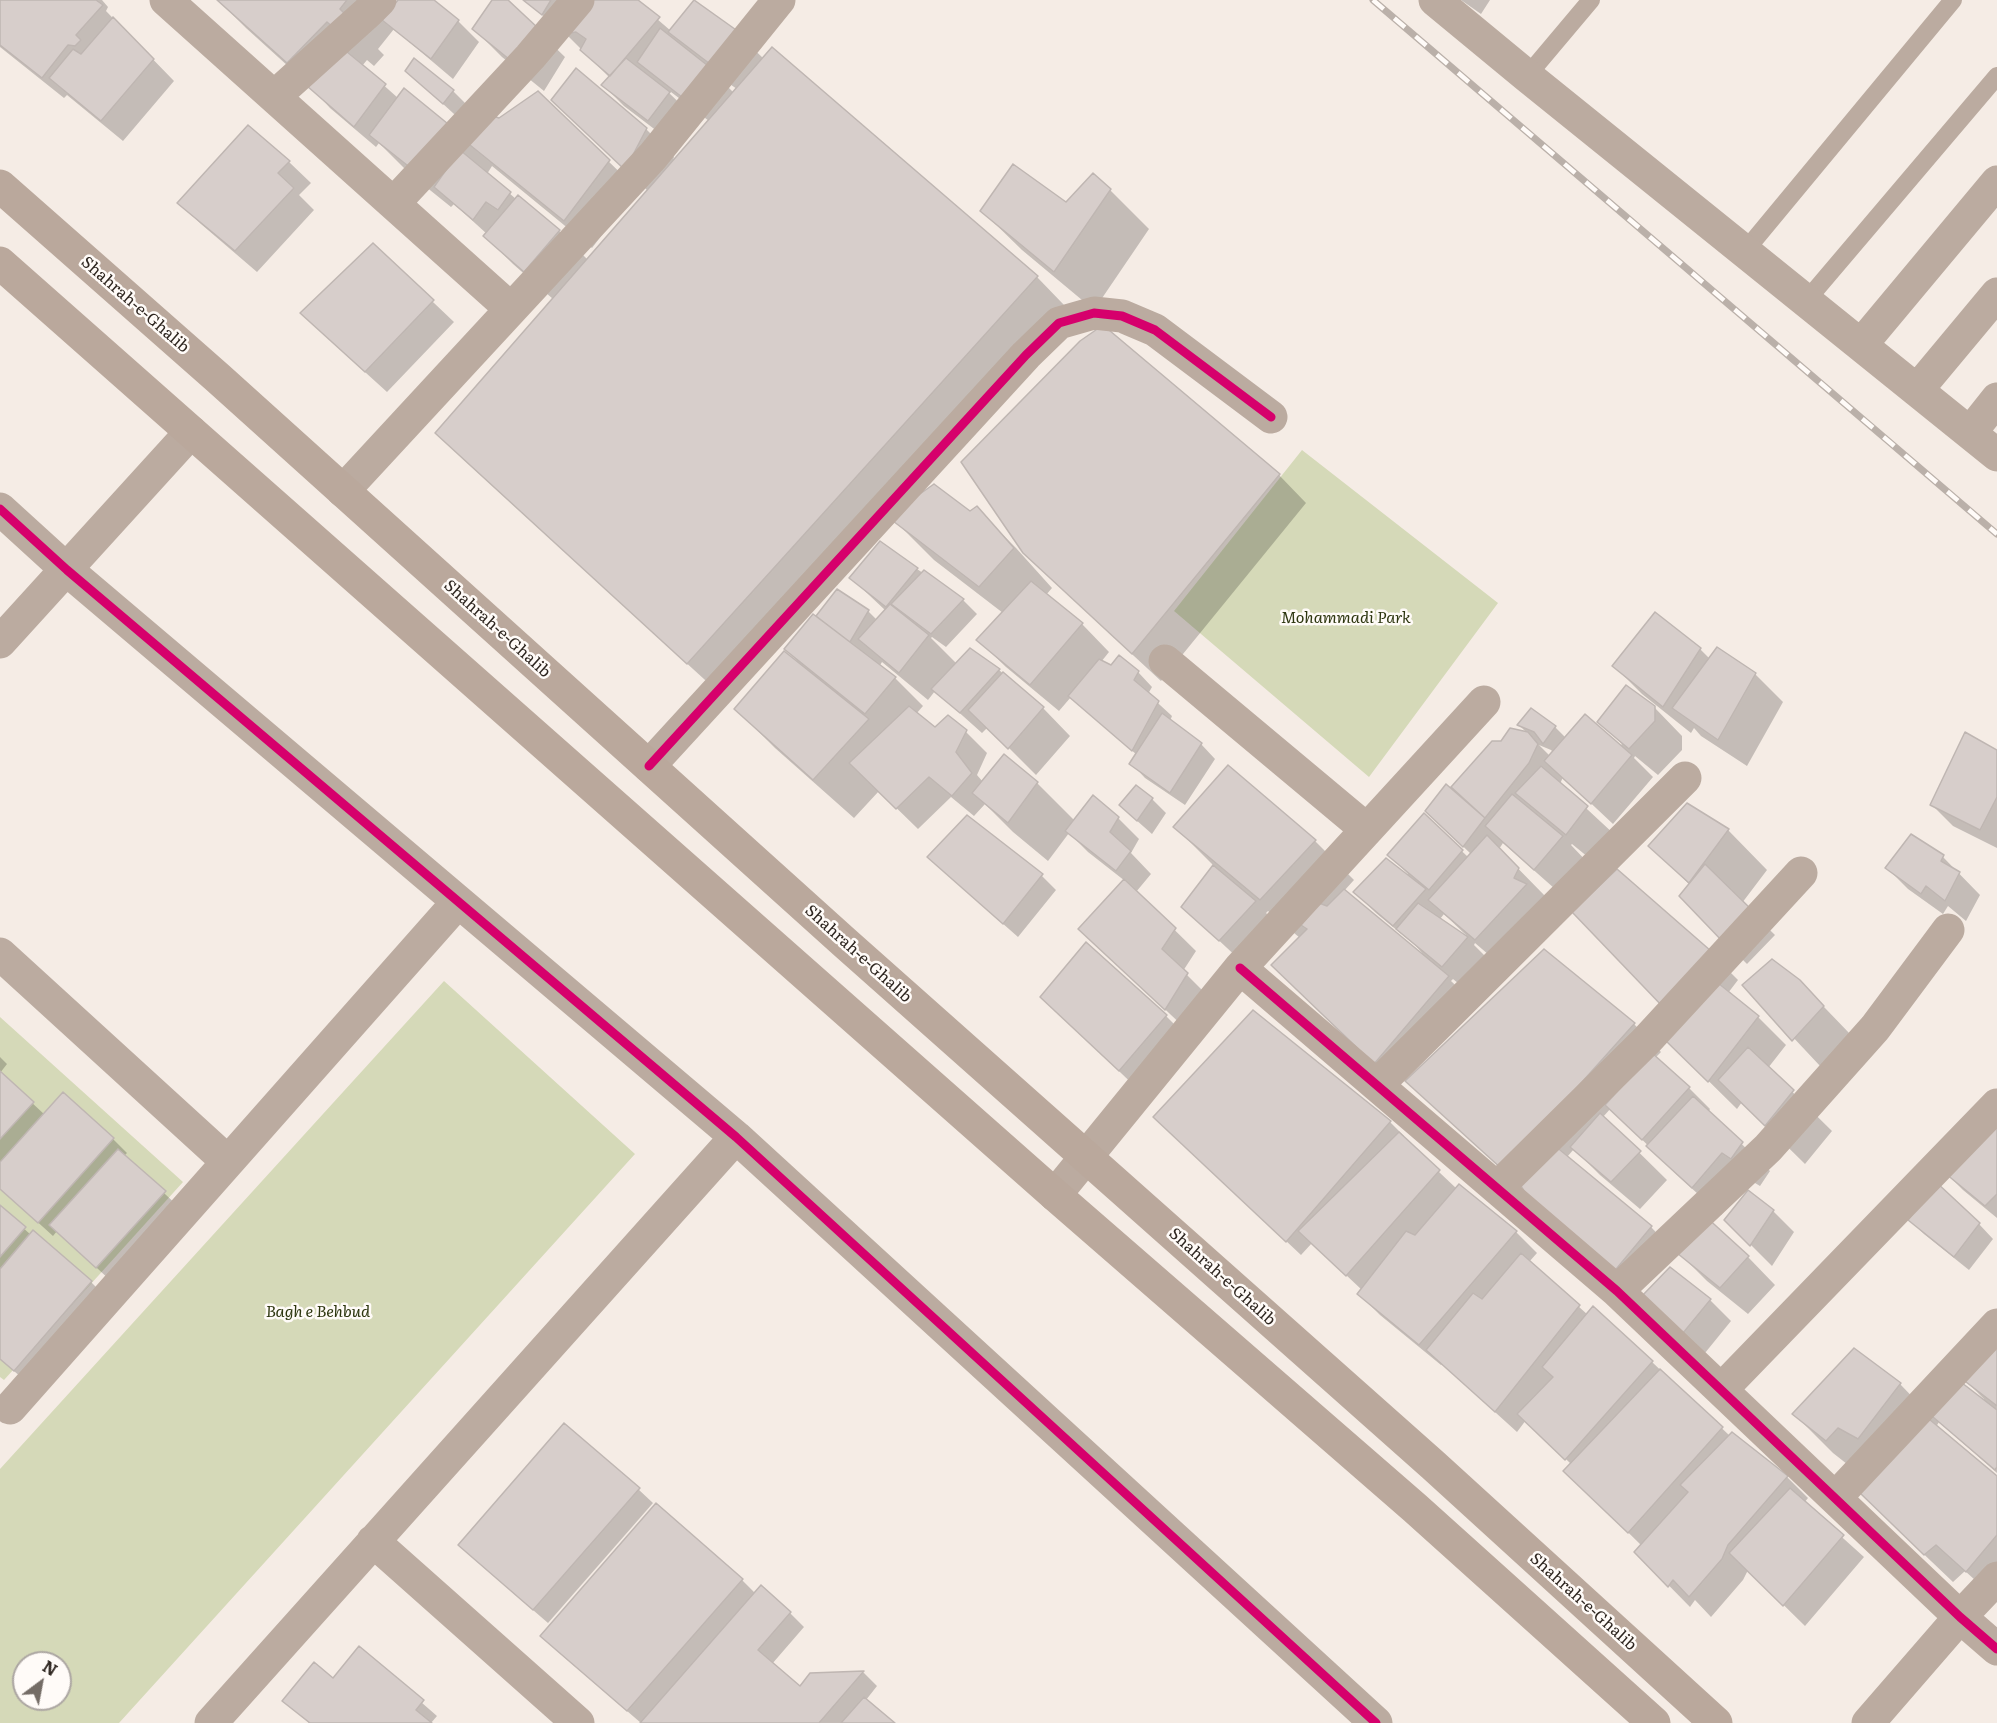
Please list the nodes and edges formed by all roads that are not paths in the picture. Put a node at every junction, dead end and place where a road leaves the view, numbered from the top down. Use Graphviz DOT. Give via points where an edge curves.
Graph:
graph roads {
  1 [pos="166,0"];
  2 [pos="380,0"];
  3 [pos="578,0"];
  4 [pos="779,0"];
  5 [pos="1435,0"];
  6 [pos="1591,0"];
  7 [pos="1953,0"];
  8 [pos="1527,76"];
  9 [pos="1997,76"];
  10 [pos="275,96"];
  11 [pos="1997,182"];
  12 [pos="0,186"];
  13 [pos="394,203"];
  14 [pos="1745,251"];
  15 [pos="0,263"];
  16 [pos="1997,294"];
  17 [pos="1806,301"];
  18 [pos="511,309"];
  19 [pos="1861,345"];
  20 [pos="1917,390"];
  21 [pos="1997,399"];
  22 [pos="1271,417"];
  23 [pos="191,432"];
  24 [pos="1970,433"];
  25 [pos="1997,455"];
  26 [pos="343,491"];
  27 [pos="0,509"];
  28 [pos="67,570"];
  29 [pos="0,642"];
  30 [pos="1165,662"];
  31 [pos="1484,702"];
  32 [pos="649,766"];
  33 [pos="1685,778"];
  34 [pos="1366,829"];
  35 [pos="1801,873"];
  36 [pos="458,902"];
  37 [pos="1948,930"];
  38 [pos="0,954"];
  39 [pos="1240,968"];
  40 [pos="1377,1085"];
  41 [pos="1997,1105"];
  42 [pos="736,1137"];
  43 [pos="1088,1157"];
  44 [pos="228,1162"];
  45 [pos="1497,1188"];
  46 [pos="1055,1195"];
  47 [pos="1617,1291"];
  48 [pos="1997,1325"];
  49 [pos="1721,1390"];
  50 [pos="3,1409"];
  51 [pos="1836,1497"];
  52 [pos="373,1541"];
  53 [pos="1997,1578"];
  54 [pos="1960,1617"];
  55 [pos="1997,1649"];
  56 [pos="211,1723"];
  57 [pos="578,1723"];
  58 [pos="1376,1723"];
  59 [pos="1654,1723"];
  60 [pos="1716,1723"];
  61 [pos="1868,1723"];
  1 -- 10 [label="street"];
  2 -- 10 [label="street"];
  3 -- 13 [label="street"];
  4 -- 18 [label="street" via="653,156"];
  5 -- 8 [label="street"];
  6 -- 8 [label="lane"];
  7 -- 14 [label="lane"];
  8 -- 14 [label="street"];
  9 -- 17 [label="lane"];
  10 -- 13 [label="street"];
  11 -- 19 [label="street"];
  12 -- 26 [label="main road, Shahrah-e-Ghalib"];
  13 -- 18 [label="street"];
  14 -- 17 [label="street"];
  15 -- 23 [label="main road"];
  16 -- 20 [label="street"];
  17 -- 19 [label="street"];
  18 -- 26 [label="street"];
  19 -- 20 [label="street"];
  20 -- 24 [label="street"];
  21 -- 24 [label="street"];
  22 -- 32 [label="street" via="1155,330 1122,316 1094,313 1059,323"];
  23 -- 28 [label="street"];
  23 -- 46 [label="main road"];
  24 -- 25 [label="street"];
  26 -- 32 [label="main road, Shahrah-e-Ghalib"];
  27 -- 28 [label="street"];
  28 -- 29 [label="street"];
  28 -- 36 [label="street"];
  30 -- 34 [label="street"];
  31 -- 34 [label="street"];
  32 -- 43 [label="main road, Shahrah-e-Ghalib"];
  33 -- 40 [label="street"];
  34 -- 39 [label="street"];
  35 -- 45 [label="street" via="1647,1040"];
  36 -- 42 [label="street"];
  36 -- 44 [label="street"];
  37 -- 47 [label="street" via="1875,1028 1768,1148"];
  38 -- 44 [label="street"];
  39 -- 40 [label="street"];
  39 -- 43 [label="street"];
  40 -- 45 [label="street"];
  41 -- 49 [label="street"];
  42 -- 52 [label="street"];
  42 -- 58 [label="street"];
  43 -- 46 [label="street"];
  43 -- 60 [label="main road, Shahrah-e-Ghalib"];
  44 -- 50 [label="street"];
  45 -- 47 [label="street"];
  46 -- 59 [label="main road" via="1415,1508"];
  47 -- 49 [label="street"];
  48 -- 51 [label="street"];
  49 -- 51 [label="street"];
  51 -- 54 [label="street"];
  52 -- 56 [label="street"];
  52 -- 57 [label="street"];
  53 -- 54 [label="street"];
  54 -- 55 [label="street"];
  54 -- 61 [label="street"];
}
